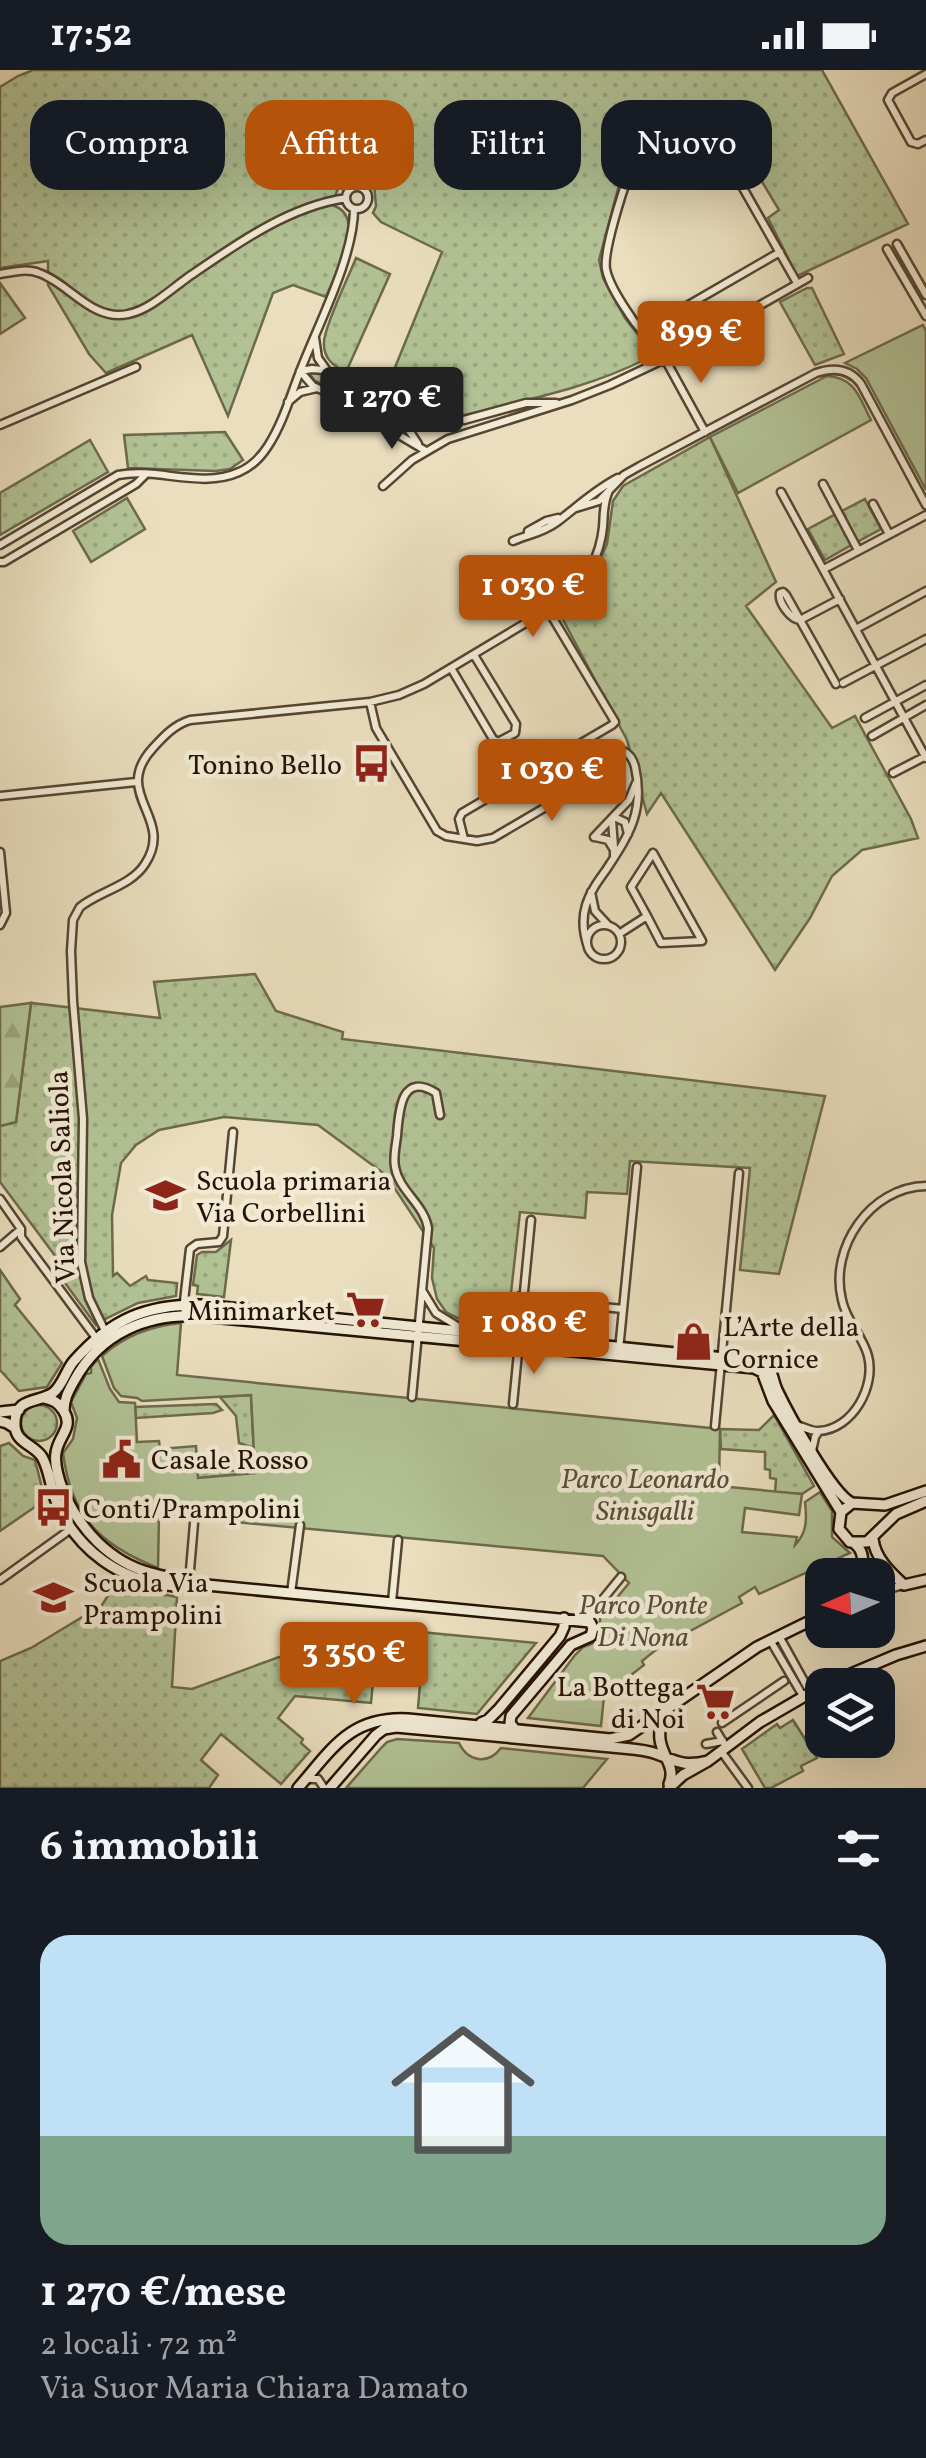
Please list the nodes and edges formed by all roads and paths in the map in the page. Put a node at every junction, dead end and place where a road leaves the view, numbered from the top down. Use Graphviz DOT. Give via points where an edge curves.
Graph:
graph roads {
  1 [pos="926,74"];
  2 [pos="926,140"];
  3 [pos="346,198"];
  4 [pos="354,209"];
  5 [pos="898,244"];
  6 [pos="887,249"];
  7 [pos="780,252"];
  8 [pos="0,274"];
  9 [pos="808,278"];
  10 [pos="797,283"];
  11 [pos="926,295"];
  12 [pos="924,310"];
  13 [pos="315,334"];
  14 [pos="648,336"];
  15 [pos="665,358"];
  16 [pos="656,363"];
  17 [pos="136,367"];
  18 [pos="300,371"];
  19 [pos="329,372"];
  20 [pos="318,388"];
  21 [pos="395,403"];
  22 [pos="562,403"];
  23 [pos="287,404"];
  24 [pos="0,425"];
  25 [pos="705,432"];
  26 [pos="426,452"];
  27 [pos="146,474"];
  28 [pos="624,476"];
  29 [pos="823,484"];
  30 [pos="384,486"];
  31 [pos="782,492"];
  32 [pos="608,493"];
  33 [pos="873,504"];
  34 [pos="926,505"];
  35 [pos="62,508"];
  36 [pos="576,508"];
  37 [pos="926,514"];
  38 [pos="71,523"];
  39 [pos="603,524"];
  40 [pos="19,534"];
  41 [pos="890,534"];
  42 [pos="513,542"];
  43 [pos="0,545"];
  44 [pos="28,548"];
  45 [pos="858,550"];
  46 [pos="0,562"];
  47 [pos="824,569"];
  48 [pos="926,591"];
  49 [pos="840,598"];
  50 [pos="548,610"];
  51 [pos="856,629"];
  52 [pos="926,639"];
  53 [pos="474,655"];
  54 [pos="876,666"];
  55 [pos="451,668"];
  56 [pos="926,685"];
  57 [pos="370,702"];
  58 [pos="896,702"];
  59 [pos="926,706"];
  60 [pos="865,718"];
  61 [pos="904,718"];
  62 [pos="872,736"];
  63 [pos="926,757"];
  64 [pos="894,773"];
  65 [pos="636,777"];
  66 [pos="136,782"];
  67 [pos="0,796"];
  68 [pos="613,818"];
  69 [pos="628,836"];
  70 [pos="464,840"];
  71 [pos="0,852"];
  72 [pos="614,854"];
  73 [pos="591,892"];
  74 [pos="647,916"];
  75 [pos="0,925"];
  76 [pos="608,925"];
  77 [pos="619,934"];
  78 [pos="587,944"];
  79 [pos="440,1115"];
  80 [pos="233,1132"];
  81 [pos="637,1168"];
  82 [pos="739,1173"];
  83 [pos="926,1186"];
  84 [pos="0,1199"];
  85 [pos="531,1220"];
  86 [pos="21,1229"];
  87 [pos="0,1247"];
  88 [pos="422,1288"];
  89 [pos="524,1294"];
  90 [pos="623,1309"];
  91 [pos="185,1310"];
  92 [pos="417,1332"];
  93 [pos="472,1332"];
  94 [pos="101,1335"];
  95 [pos="519,1342"];
  96 [pos="620,1351"];
  97 [pos="721,1361"];
  98 [pos="412,1397"];
  99 [pos="42,1398"];
  100 [pos="512,1404"];
  101 [pos="19,1410"];
  102 [pos="64,1411"];
  103 [pos="0,1412"];
  104 [pos="0,1421"];
  105 [pos="797,1425"];
  106 [pos="715,1426"];
  107 [pos="15,1428"];
  108 [pos="820,1431"];
  109 [pos="62,1438"];
  110 [pos="32,1448"];
  111 [pos="812,1451"];
  112 [pos="926,1491"];
  113 [pos="926,1501"];
  114 [pos="852,1503"];
  115 [pos="869,1504"];
  116 [pos="841,1512"];
  117 [pos="194,1523"];
  118 [pos="300,1525"];
  119 [pos="77,1530"];
  120 [pos="874,1537"];
  121 [pos="398,1540"];
  122 [pos="856,1544"];
  123 [pos="863,1558"];
  124 [pos="621,1577"];
  125 [pos="0,1580"];
  126 [pos="926,1580"];
  127 [pos="191,1584"];
  128 [pos="904,1585"];
  129 [pos="895,1587"];
  130 [pos="292,1593"];
  131 [pos="392,1602"];
  132 [pos="564,1618"];
  133 [pos="805,1622"];
  134 [pos="582,1623"];
  135 [pos="774,1638"];
  136 [pos="582,1639"];
  137 [pos="926,1646"];
  138 [pos="863,1668"];
  139 [pos="784,1681"];
  140 [pos="805,1692"];
  141 [pos="805,1695"];
  142 [pos="665,1712"];
  143 [pos="722,1723"];
  144 [pos="474,1724"];
  145 [pos="451,1727"];
  146 [pos="518,1732"];
  147 [pos="717,1732"];
  148 [pos="706,1744"];
  149 [pos="723,1746"];
  150 [pos="666,1758"];
  151 [pos="708,1761"];
  152 [pos="301,1784"];
  153 [pos="327,1788"];
  154 [pos="668,1788"];
  155 [pos="748,1788"];
  1 -- 2 [label="street" via="888,100 910,141"];
  3 -- 4 [label="street"];
  3 -- 4 [label="street" via="353,187 366,191 368,202"];
  3 -- 8 [label="street" via="292,213 125,315 102,312 40,273"];
  4 -- 13 [label="street" via="350,245"];
  5 -- 11 [label="street"];
  6 -- 12 [label="street"];
  7 -- 10 [label="street"];
  7 -- 14 [label="street"];
  7 -- 14 [label="street" via="706,123 639,162 628,176 606,264"];
  9 -- 10 [label="street"];
  10 -- 15 [label="street"];
  13 -- 18 [label="street"];
  13 -- 19 [label="street" via="318,358"];
  14 -- 16 [label="street"];
  15 -- 16 [label="street"];
  15 -- 25 [label="street"];
  16 -- 22 [label="street"];
  17 -- 24 [label="street"];
  18 -- 19 [label="street"];
  18 -- 20 [label="street"];
  18 -- 23 [label="street"];
  19 -- 21 [label="street"];
  20 -- 23 [label="street"];
  20 -- 26 [label="street" via="383,418"];
  21 -- 22 [label="street" via="452,420 519,404"];
  21 -- 26 [label="street"];
  22 -- 26 [label="street"];
  23 -- 27 [label="street" via="264,452 248,468 224,478"];
  25 -- 28 [label="street"];
  25 -- 34 [label="street" via="821,372 848,372 861,384"];
  26 -- 30 [label="street"];
  27 -- 35 [label="street" via="118,476"];
  27 -- 38 [label="street"];
  28 -- 32 [label="street"];
  28 -- 36 [label="street"];
  29 -- 45 [label="street"];
  31 -- 47 [label="street"];
  32 -- 36 [label="street"];
  32 -- 39 [label="street"];
  33 -- 41 [label="street"];
  35 -- 38 [label="street"];
  35 -- 40 [label="street"];
  36 -- 39 [label="street" via="592,509"];
  36 -- 42 [label="street"];
  37 -- 41 [label="street"];
  38 -- 44 [label="street"];
  39 -- 50 [label="street" via="584,580"];
  40 -- 43 [label="street"];
  40 -- 44 [label="street"];
  41 -- 45 [label="street"];
  44 -- 46 [label="street"];
  45 -- 47 [label="street"];
  47 -- 49 [label="street"];
  48 -- 51 [label="street"];
  49 -- 51 [label="street"];
  49 -- 54 [label="street" via="800,620 839,683"];
  50 -- 53 [label="street"];
  50 -- 70 [label="street" via="614,722 462,814"];
  51 -- 54 [label="street"];
  52 -- 54 [label="street"];
  53 -- 55 [label="street"];
  53 -- 55 [label="street" via="516,724 515,734 493,740"];
  54 -- 58 [label="street"];
  55 -- 57 [label="street" via="412,690"];
  56 -- 58 [label="street"];
  57 -- 66 [label="street" via="190,720 146,756"];
  57 -- 70 [label="street" via="376,728 437,830"];
  58 -- 60 [label="street"];
  58 -- 61 [label="street"];
  59 -- 61 [label="street"];
  61 -- 62 [label="street"];
  61 -- 63 [label="street"];
  63 -- 64 [label="street"];
  65 -- 68 [label="street" via="632,795"];
  65 -- 69 [label="street" via="638,802"];
  65 -- 70 [label="street" via="626,752 605,751 578,788 493,838"];
  66 -- 67 [label="street"];
  66 -- 94 [label="street, Via Nicola Saliola" via="152,826 152,850 137,874 86,902 76,913 71,939 83,1119 81,1262"];
  68 -- 69 [label="street" via="625,822"];
  68 -- 72 [label="street"];
  68 -- 72 [label="street" via="594,837 608,840"];
  69 -- 72 [label="street"];
  71 -- 75 [label="street" via="6,913"];
  72 -- 73 [label="street"];
  73 -- 76 [label="street"];
  73 -- 78 [label="street" via="584,908"];
  74 -- 74 [label="street" via="631,888 652,853 702,941 661,943"];
  74 -- 77 [label="street"];
  76 -- 77 [label="street"];
  76 -- 78 [label="street" via="592,930"];
  77 -- 78 [label="street" via="612,957 597,958"];
  79 -- 88 [label="street" via="436,1094 426,1087 409,1090 400,1105 395,1167 428,1228"];
  80 -- 91 [label="street" via="223,1236 190,1249"];
  81 -- 90 [label="street"];
  82 -- 97 [label="street"];
  83 -- 108 [label="street" via="884,1199 848,1240 840,1295 868,1356 869,1380 851,1414"];
  84 -- 86 [label="street"];
  85 -- 89 [label="street"];
  86 -- 87 [label="street"];
  86 -- 94 [label="street"];
  88 -- 92 [label="street"];
  88 -- 93 [label="street" via="436,1313"];
  89 -- 90 [label="street"];
  89 -- 93 [label="street" via="498,1324"];
  89 -- 95 [label="street"];
  90 -- 96 [label="street"];
  91 -- 92 [label="street"];
  91 -- 94 [label="street" via="140,1312"];
  91 -- 102 [label="street" via="141,1323 103,1345 85,1361"];
  92 -- 93 [label="street"];
  92 -- 95 [label="street"];
  92 -- 98 [label="street"];
  93 -- 95 [label="street"];
  94 -- 99 [label="street"];
  95 -- 96 [label="street"];
  95 -- 100 [label="street"];
  96 -- 97 [label="street"];
  97 -- 105 [label="street" via="768,1363"];
  97 -- 106 [label="street"];
  97 -- 116 [label="street" via="762,1372"];
  99 -- 101 [label="street"];
  99 -- 102 [label="street"];
  101 -- 103 [label="street"];
  101 -- 107 [label="street"];
  102 -- 109 [label="street"];
  104 -- 107 [label="street"];
  105 -- 108 [label="street"];
  105 -- 111 [label="street"];
  107 -- 110 [label="street"];
  108 -- 111 [label="street"];
  109 -- 110 [label="street"];
  109 -- 119 [label="street" via="58,1476"];
  110 -- 119 [label="street" via="44,1460 56,1504"];
  111 -- 114 [label="street"];
  112 -- 115 [label="street"];
  113 -- 120 [label="street" via="896,1514"];
  114 -- 115 [label="street"];
  114 -- 116 [label="street"];
  115 -- 120 [label="street" via="880,1518"];
  116 -- 122 [label="street" via="842,1534"];
  117 -- 127 [label="street"];
  118 -- 130 [label="street"];
  119 -- 125 [label="street"];
  119 -- 127 [label="street" via="96,1557 115,1562 125,1575"];
  120 -- 122 [label="street"];
  120 -- 128 [label="street" via="874,1550"];
  121 -- 131 [label="street"];
  122 -- 123 [label="street"];
  124 -- 134 [label="street"];
  126 -- 128 [label="street"];
  127 -- 130 [label="street"];
  128 -- 129 [label="street"];
  130 -- 131 [label="street"];
  131 -- 132 [label="street"];
  132 -- 134 [label="street"];
  132 -- 144 [label="street" via="561,1634 499,1709"];
  133 -- 135 [label="street"];
  134 -- 136 [label="street" via="576,1635"];
  134 -- 136 [label="street" via="593,1625 593,1632"];
  135 -- 140 [label="street"];
  135 -- 142 [label="street"];
  136 -- 146 [label="street" via="511,1716"];
  137 -- 138 [label="street"];
  139 -- 143 [label="street"];
  141 -- 149 [label="street"];
  142 -- 146 [label="street" via="618,1738"];
  142 -- 150 [label="street" via="658,1736"];
  144 -- 145 [label="street"];
  144 -- 146 [label="street"];
  145 -- 146 [label="street"];
  145 -- 152 [label="street" via="391,1718 365,1724 343,1736"];
  145 -- 153 [label="street" via="381,1731"];
  146 -- 150 [label="street"];
  147 -- 149 [label="street"];
  148 -- 149 [label="street"];
  149 -- 151 [label="street"];
  149 -- 155 [label="street"];
  150 -- 151 [label="street"];
  150 -- 154 [label="street"];
  151 -- 154 [label="street"];
  152 -- 153 [label="street" via="318,1779"];
}
